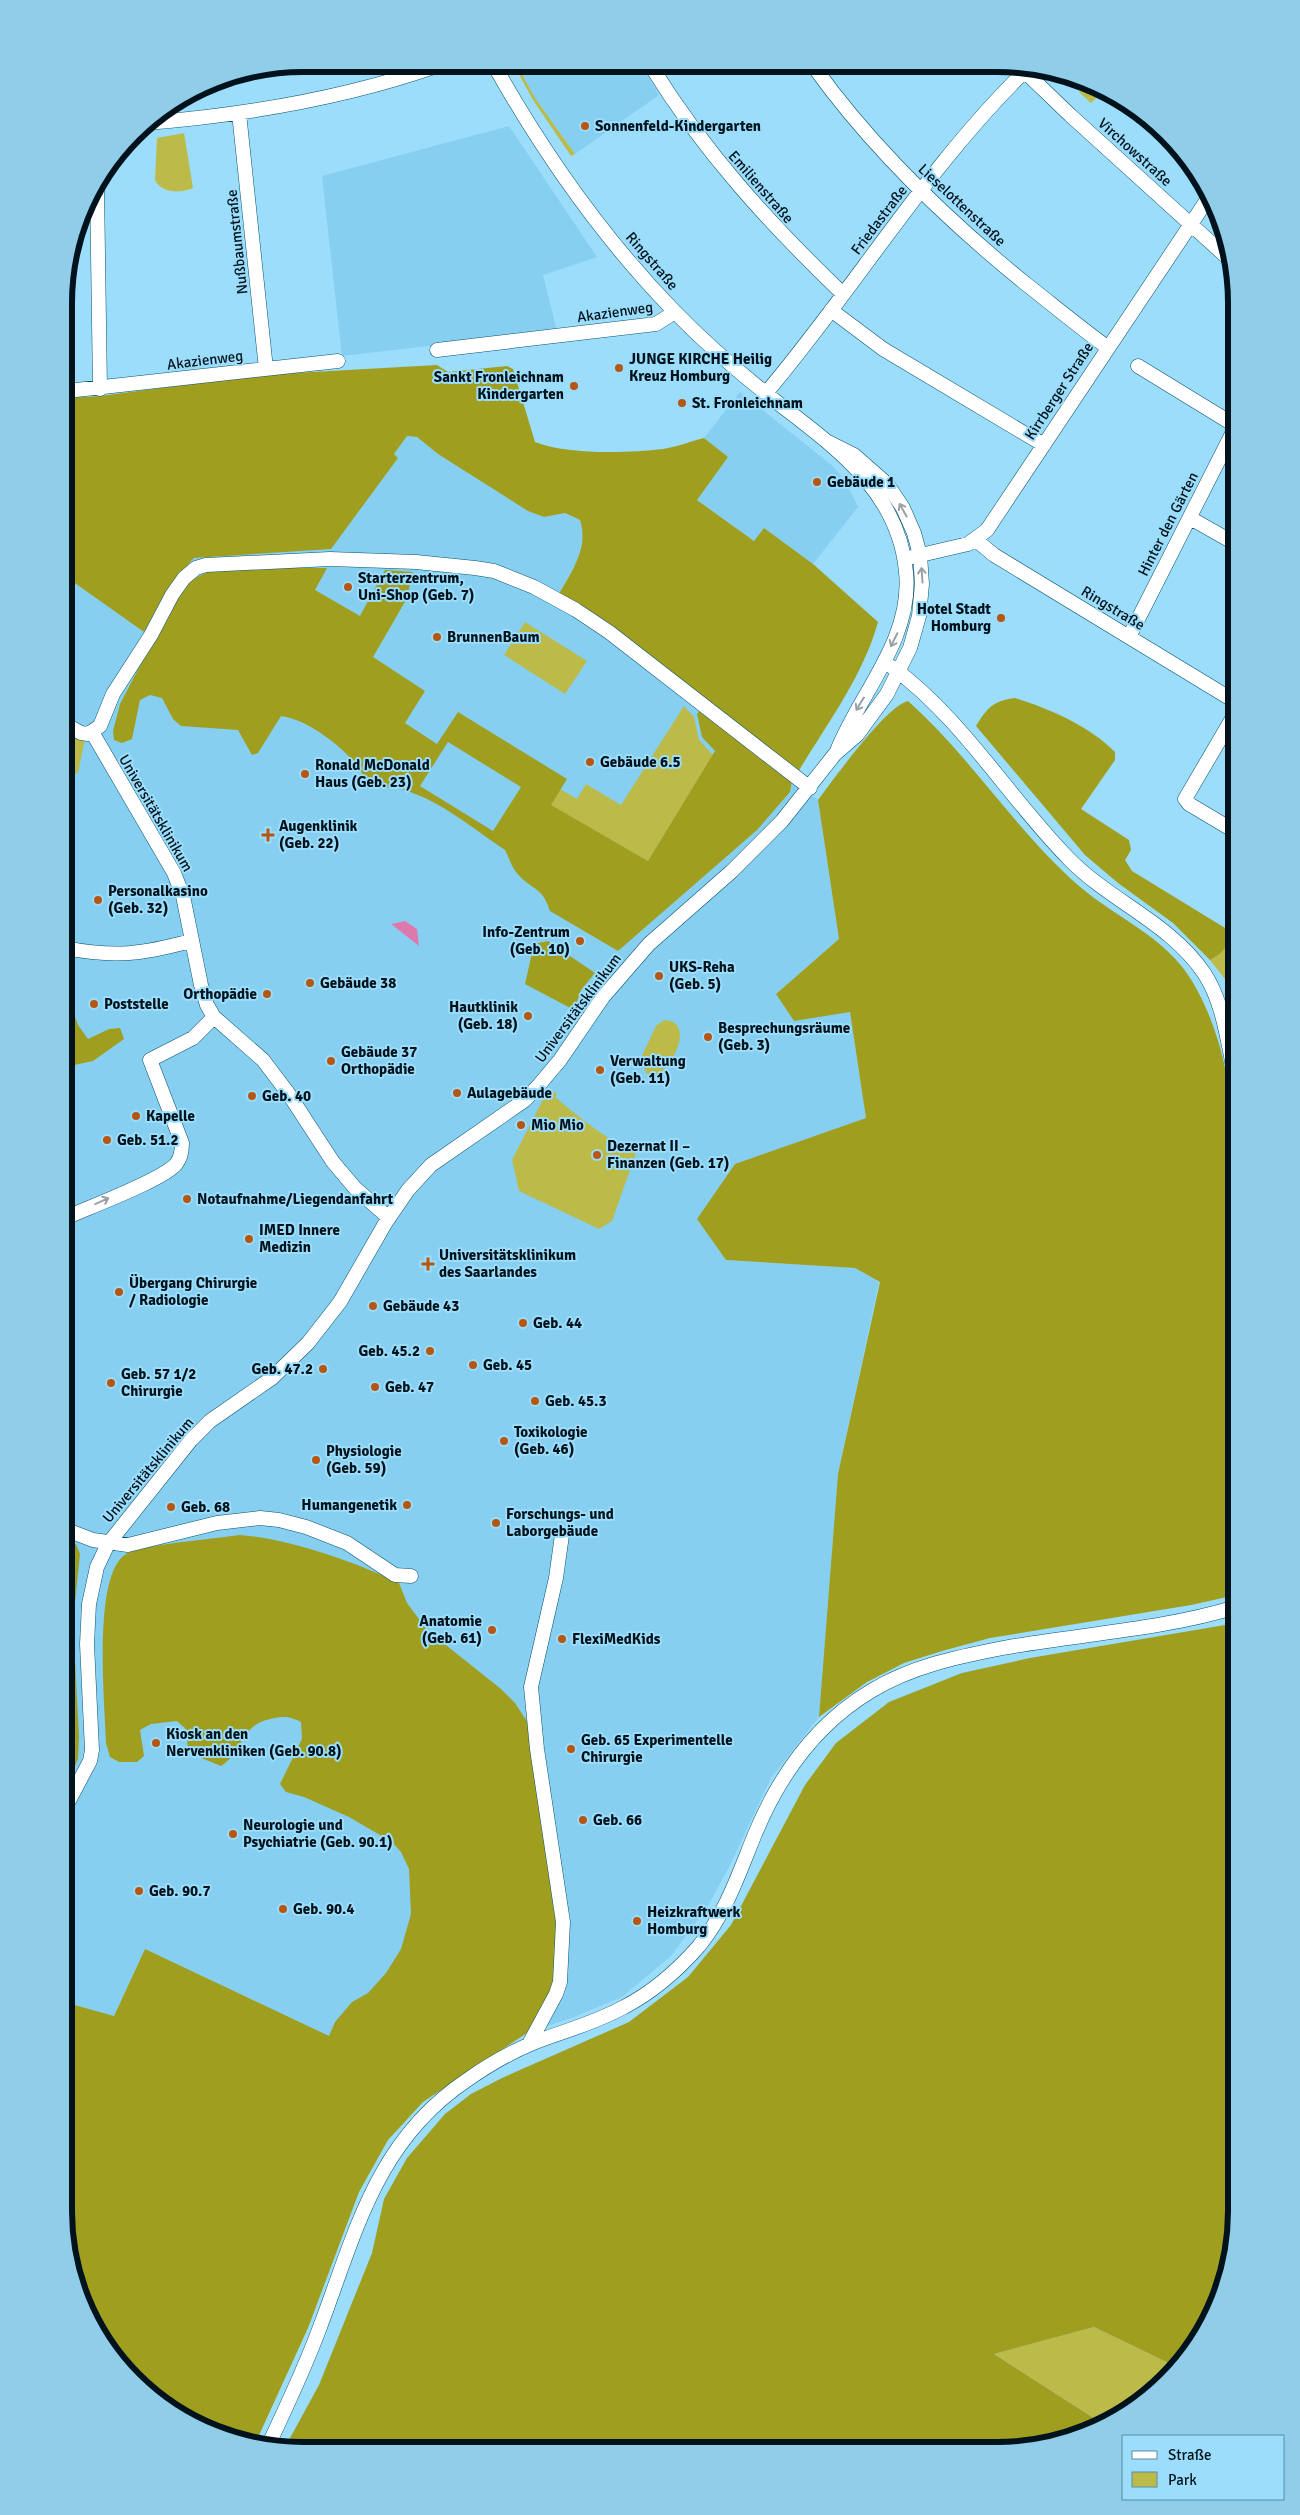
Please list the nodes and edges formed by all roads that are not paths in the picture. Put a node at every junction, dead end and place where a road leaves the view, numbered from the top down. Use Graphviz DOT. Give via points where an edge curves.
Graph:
graph roads {
  1 [pos="415,72"];
  2 [pos="498,72"];
  3 [pos="655,72"];
  4 [pos="818,72"];
  5 [pos="1020,74"];
  6 [pos="1027,74"];
  7 [pos="238,113"];
  8 [pos="161,121"];
  9 [pos="922,190"];
  10 [pos="97,199"];
  11 [pos="1205,204"];
  12 [pos="1191,224"];
  13 [pos="1222,252"];
  14 [pos="843,294"];
  15 [pos="831,310"];
  16 [pos="675,312"];
  17 [pos="1107,347"];
  18 [pos="437,350"];
  19 [pos="338,361"];
  20 [pos="1138,366"];
  21 [pos="266,369"];
  22 [pos="100,389"];
  23 [pos="76,390"];
  24 [pos="766,394"];
  25 [pos="1228,421"];
  26 [pos="828,442"];
  27 [pos="1228,442"];
  28 [pos="1044,445"];
  29 [pos="1190,518"];
  30 [pos="1228,539"];
  31 [pos="976,540"];
  32 [pos="920,555"];
  33 [pos="904,558"];
  34 [pos="1129,637"];
  35 [pos="884,661"];
  36 [pos="899,672"];
  37 [pos="1228,697"];
  38 [pos="1228,726"];
  39 [pos="72,728"];
  40 [pos="92,732"];
  41 [pos="836,754"];
  42 [pos="810,788"];
  43 [pos="1228,827"];
  44 [pos="191,941"];
  45 [pos="72,949"];
  46 [pos="214,1018"];
  47 [pos="1228,1048"];
  48 [pos="72,1215"];
  49 [pos="389,1218"];
  50 [pos="72,1532"];
  51 [pos="562,1535"];
  52 [pos="108,1544"];
  53 [pos="411,1576"];
  54 [pos="1228,1609"];
  55 [pos="72,1795"];
  56 [pos="529,2044"];
  57 [pos="271,2441"];
  1 -- 7 [label="street" via="348,91"];
  2 -- 16 [label="street, Ringstraße" via="524,119 568,184 624,255"];
  3 -- 14 [label="street, Emilienstraße" via="706,147 744,193"];
  4 -- 9 [label="street, Lieselottenstraße" via="859,125"];
  5 -- 9 [label="street, Friedastraße"];
  6 -- 12 [label="street, Virchowstraße"];
  7 -- 8 [label="street"];
  7 -- 21 [label="street, Nußbaumstraße"];
  9 -- 14 [label="street, Friedastraße"];
  9 -- 17 [label="street, Lieselottenstraße" via="1004,266"];
  10 -- 22 [label="street"];
  11 -- 12 [label="street, Kirrberger Straße"];
  12 -- 13 [label="street, Virchowstraße"];
  12 -- 17 [label="street, Kirrberger Straße"];
  14 -- 15 [label="street, Friedastraße"];
  15 -- 24 [label="street, Friedastraße"];
  15 -- 28 [label="street" via="883,349"];
  16 -- 18 [label="street, Akazienweg" via="656,324"];
  16 -- 24 [label="street, Ringstraße"];
  17 -- 28 [label="street, Kirrberger Straße"];
  19 -- 21 [label="street, Akazienweg"];
  20 -- 25 [label="street"];
  21 -- 22 [label="street, Akazienweg"];
  22 -- 23 [label="street, Akazienweg"];
  24 -- 26 [label="street, Ringstraße"];
  32 -- 26 [label="street, Ringstraße, one-way" via="903,508 886,484 854,455"];
  26 -- 33 [label="street, Ringstraße" via="872,486 896,528"];
  27 -- 29 [label="street, Hinter den Gärten"];
  28 -- 31 [label="street, Kirrberger Straße" via="994,520"];
  29 -- 30 [label="street"];
  29 -- 34 [label="street, Hinter den Gärten"];
  31 -- 32 [label="street, Kirrberger Straße" via="956,548"];
  31 -- 34 [label="street, Ringstraße" via="994,555"];
  32 -- 33 [label="street, Kirrberger Straße"];
  36 -- 32 [label="street, Ringstraße, one-way" via="919,616"];
  33 -- 35 [label="street, Ringstraße, one-way" via="904,612"];
  34 -- 37 [label="street, Ringstraße"];
  35 -- 36 [label="street"];
  35 -- 41 [label="street, Ringstraße, one-way" via="847,726"];
  36 -- 41 [label="street, Ringstraße" via="857,735"];
  36 -- 47 [label="street" via="962,734 1068,858 1117,899 1169,935 1198,964 1217,1002"];
  38 -- 43 [label="street" via="1185,799"];
  39 -- 40 [label="street"];
  40 -- 42 [label="street" via="100,726 114,694 172,595 196,568 222,563 330,559 416,562 494,572 557,598 609,632"];
  40 -- 44 [label="street, Universitätsklinikum" via="174,874 183,896"];
  41 -- 42 [label="street, Universitätsklinikum"];
  42 -- 49 [label="street, Universitätsklinikum" via="757,847 649,944 603,997 540,1085 525,1100 438,1158 408,1190"];
  44 -- 45 [label="street" via="162,949 110,955"];
  44 -- 46 [label="street, Universitätsklinikum" via="201,985"];
  48 -- 46 [label="street, one-way" via="166,1172 176,1164 182,1143 150,1060 194,1038"];
  46 -- 49 [label="street, Universitätsklinikum" via="263,1060 288,1092 333,1162 355,1188"];
  49 -- 52 [label="street, Universitätsklinikum" via="340,1302 308,1343 272,1378 210,1421 191,1440"];
  50 -- 52 [label="street, Universitätsklinikum"];
  51 -- 56 [label="street" via="556,1578 531,1686 537,1749 563,1922 562,1962 556,1994"];
  52 -- 53 [label="street, Universitätsklinikum" via="128,1545 217,1523 260,1518 306,1527 347,1544 395,1575"];
  52 -- 55 [label="street, Universitätsklinikum" via="97,1567 89,1604 87,1644 92,1750 90,1761"];
  54 -- 56 [label="street" via="948,1658 871,1691 841,1713 796,1758 764,1813 733,1890 718,1918 687,1959 656,1987 624,2008"];
  56 -- 57 [label="street" via="449,2094 422,2118 399,2147 370,2192 320,2328"];
}
